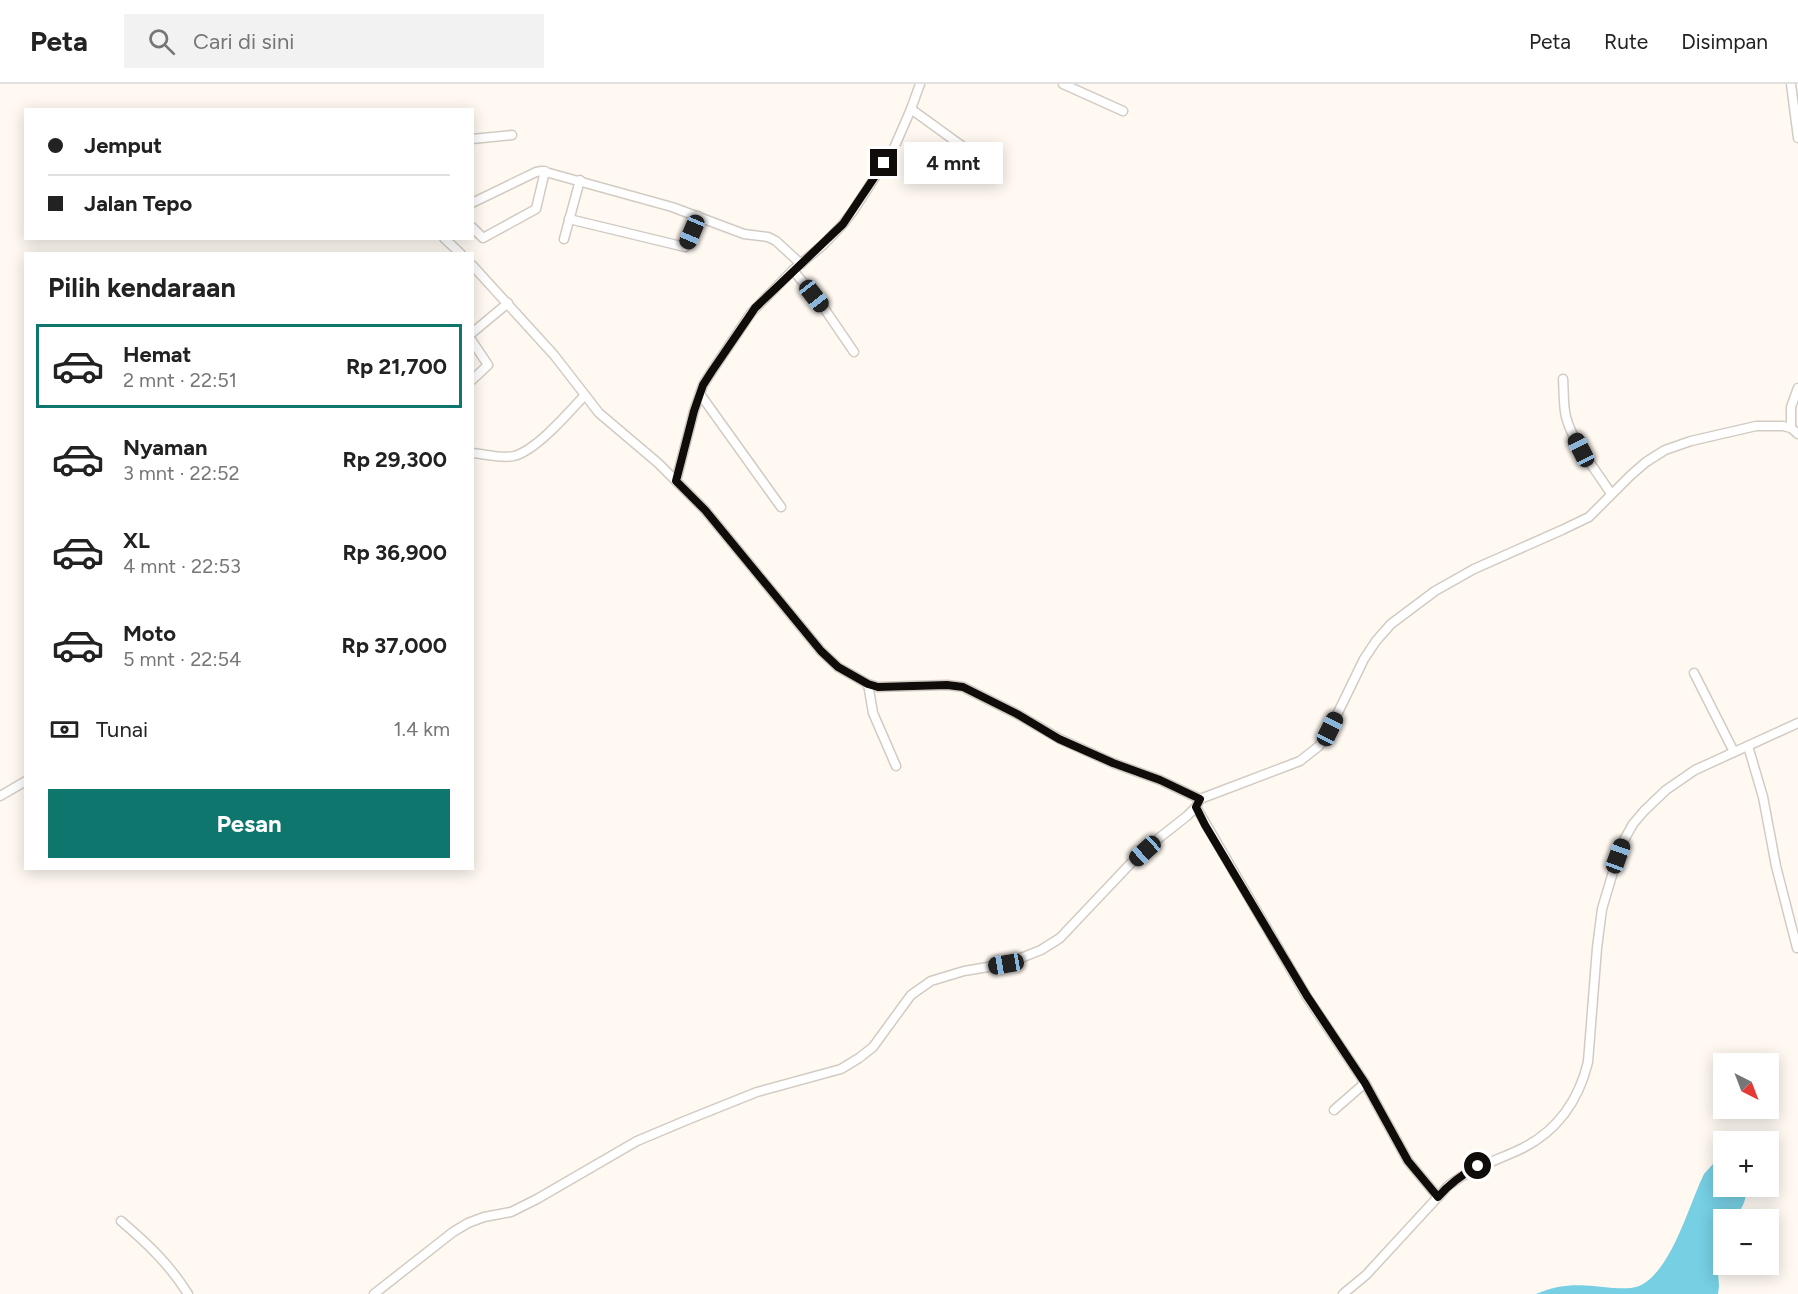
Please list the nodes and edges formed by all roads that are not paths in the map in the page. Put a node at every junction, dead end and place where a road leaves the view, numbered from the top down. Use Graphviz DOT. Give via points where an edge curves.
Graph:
graph roads {
  1 [pos="920,84"];
  2 [pos="1063,84"];
  3 [pos="1791,84"];
  4 [pos="911,109"];
  5 [pos="1122,111"];
  6 [pos="512,135"];
  7 [pos="1798,138"];
  8 [pos="474,139"];
  9 [pos="962,146"];
  10 [pos="545,171"];
  11 [pos="580,180"];
  12 [pos="474,202"];
  13 [pos="698,216"];
  14 [pos="569,219"];
  15 [pos="474,229"];
  16 [pos="446,240"];
  17 [pos="564,240"];
  18 [pos="459,252"];
  19 [pos="801,264"];
  20 [pos="474,267"];
  21 [pos="793,270"];
  22 [pos="508,303"];
  23 [pos="474,331"];
  24 [pos="474,344"];
  25 [pos="854,352"];
  26 [pos="474,378"];
  27 [pos="1563,379"];
  28 [pos="1798,388"];
  29 [pos="700,394"];
  30 [pos="586,396"];
  31 [pos="1791,428"];
  32 [pos="1798,434"];
  33 [pos="474,453"];
  34 [pos="676,481"];
  35 [pos="1611,494"];
  36 [pos="780,507"];
  37 [pos="1694,674"];
  38 [pos="868,684"];
  39 [pos="1798,725"];
  40 [pos="1748,746"];
  41 [pos="1734,752"];
  42 [pos="896,766"];
  43 [pos="24,782"];
  44 [pos="0,796"];
  45 [pos="1198,803"];
  46 [pos="1797,948"];
  47 [pos="1365,1083"];
  48 [pos="1334,1110"];
  49 [pos="1438,1197"];
  50 [pos="121,1221"];
  51 [pos="1354,1291"];
  52 [pos="188,1294"];
  53 [pos="374,1294"];
  54 [pos="1343,1294"];
  1 -- 4 [label="street"];
  2 -- 5 [label="street"];
  3 -- 7 [label="street"];
  4 -- 9 [label="street"];
  4 -- 19 [label="street" via="894,148 853,211"];
  6 -- 8 [label="street"];
  10 -- 11 [label="street"];
  10 -- 12 [label="street"];
  10 -- 15 [label="street" via="536,209 483,238"];
  11 -- 13 [label="street"];
  11 -- 14 [label="street"];
  13 -- 14 [label="street" via="685,247"];
  13 -- 19 [label="street" via="744,234 768,237"];
  14 -- 17 [label="street"];
  16 -- 18 [label="street"];
  19 -- 21 [label="street"];
  20 -- 22 [label="street"];
  21 -- 25 [label="street"];
  21 -- 29 [label="street" via="751,313"];
  22 -- 23 [label="street"];
  22 -- 30 [label="street"];
  24 -- 26 [label="street" via="488,362"];
  27 -- 35 [label="street" via="1564,405 1571,429"];
  28 -- 31 [label="street" via="1791,408"];
  29 -- 34 [label="street"];
  29 -- 36 [label="street"];
  30 -- 33 [label="street" via="529,448 514,456"];
  30 -- 34 [label="street" via="599,413"];
  31 -- 32 [label="street"];
  31 -- 35 [label="street" via="1756,426 1678,444 1646,462"];
  34 -- 38 [label="street" via="705,510 821,651 838,667"];
  35 -- 45 [label="street" via="1589,517 1474,569 1428,596 1379,636 1319,746 1277,772"];
  37 -- 41 [label="street"];
  38 -- 42 [label="street" via="873,713"];
  38 -- 45 [label="street" via="963,687 1059,739 1160,780"];
  39 -- 40 [label="street"];
  40 -- 41 [label="street"];
  40 -- 46 [label="street"];
  41 -- 49 [label="street" via="1695,770 1666,790 1633,824 1624,840 1602,909 1588,1062 1577,1095 1544,1136 1461,1175"];
  43 -- 44 [label="street"];
  45 -- 47 [label="street" via="1307,996"];
  45 -- 53 [label="street" via="1131,863 1060,938 1041,950 1014,961 931,981 911,995 873,1047 859,1058 821,1076 757,1092 637,1141 511,1212 468,1223"];
  47 -- 48 [label="street"];
  47 -- 49 [label="street" via="1408,1161"];
  49 -- 51 [label="street"];
  50 -- 52 [label="street" via="162,1259"];
  51 -- 54 [label="street"];
}
